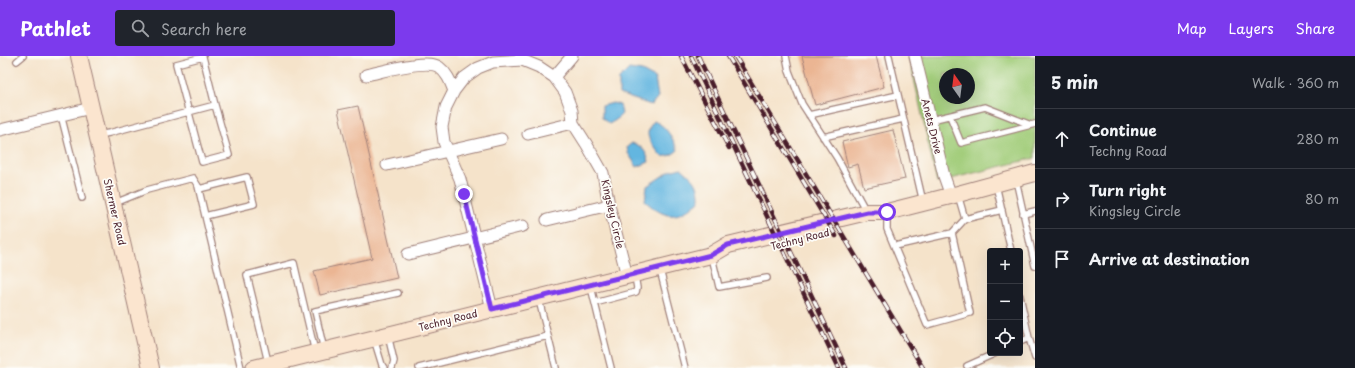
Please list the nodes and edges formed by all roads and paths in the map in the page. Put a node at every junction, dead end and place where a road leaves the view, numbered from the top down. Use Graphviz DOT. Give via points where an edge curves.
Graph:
graph roads {
  1 [pos="23,56"];
  2 [pos="79,56"];
  3 [pos="572,56"];
  4 [pos="786,56"];
  5 [pos="889,56"];
  6 [pos="915,56"];
  7 [pos="493,59"];
  8 [pos="17,61"];
  9 [pos="366,75"];
  10 [pos="554,77"];
  11 [pos="454,90"];
  12 [pos="898,95"];
  13 [pos="215,105"];
  14 [pos="91,108"];
  15 [pos="189,112"];
  16 [pos="61,115"];
  17 [pos="809,115"];
  18 [pos="950,116"];
  19 [pos="903,119"];
  20 [pos="931,120"];
  21 [pos="574,123"];
  22 [pos="1033,125"];
  23 [pos="0,130"];
  24 [pos="528,134"];
  25 [pos="97,136"];
  26 [pos="823,137"];
  27 [pos="501,138"];
  28 [pos="448,151"];
  29 [pos="387,165"];
  30 [pos="1035,173"];
  31 [pos="1015,178"];
  32 [pos="996,183"];
  33 [pos="199,189"];
  34 [pos="955,195"];
  35 [pos="82,198"];
  36 [pos="923,203"];
  37 [pos="112,204"];
  38 [pos="609,205"];
  39 [pos="1002,210"];
  40 [pos="1035,211"];
  41 [pos="867,212"];
  42 [pos="887,212"];
  43 [pos="1023,214"];
  44 [pos="205,216"];
  45 [pos="964,219"];
  46 [pos="548,220"];
  47 [pos="523,226"];
  48 [pos="952,233"];
  49 [pos="475,238"];
  50 [pos="895,246"];
  51 [pos="1009,248"];
  52 [pos="408,254"];
  53 [pos="711,255"];
  54 [pos="1035,266"];
  55 [pos="659,268"];
  56 [pos="631,275"];
  57 [pos="767,278"];
  58 [pos="591,285"];
  59 [pos="398,292"];
  60 [pos="538,298"];
  61 [pos="595,303"];
  62 [pos="492,309"];
  63 [pos="1023,310"];
  64 [pos="548,336"];
  65 [pos="381,337"];
  66 [pos="1029,338"];
  67 [pos="1023,341"];
  68 [pos="320,352"];
  69 [pos="989,356"];
  70 [pos="1035,358"];
  71 [pos="261,366"];
  72 [pos="967,366"];
  73 [pos="151,368"];
  74 [pos="241,368"];
  75 [pos="384,368"];
  76 [pos="392,368"];
  77 [pos="420,368"];
  78 [pos="556,368"];
  79 [pos="612,368"];
  80 [pos="685,368"];
  1 -- 8 [label="lane"];
  2 -- 14 [label="main road, Shermer Road"];
  3 -- 10 [label="street"];
  4 -- 17 [label="lane" via="789,71"];
  5 -- 12 [label="lane"];
  6 -- 20 [label="street, Anets Drive"];
  7 -- 10 [label="street, Kingsley Circle" via="522,60"];
  7 -- 11 [label="street, Kingsley Circle" via="464,78"];
  9 -- 11 [label="street" via="422,63 438,66 448,77"];
  10 -- 21 [label="street, Kingsley Circle" via="565,92"];
  11 -- 28 [label="street, Kingsley Circle" via="446,107 442,127"];
  12 -- 17 [label="lane"];
  12 -- 19 [label="lane"];
  13 -- 15 [label="lane"];
  13 -- 15 [label="lane" via="203,56 176,64"];
  13 -- 15 [label="lane" via="229,155 222,157 202,162"];
  14 -- 16 [label="street"];
  14 -- 25 [label="main road, Shermer Road"];
  15 -- 25 [label="lane"];
  16 -- 23 [label="street"];
  16 -- 35 [label="lane"];
  17 -- 26 [label="lane"];
  18 -- 20 [label="lane"];
  18 -- 22 [label="lane" via="985,107"];
  18 -- 22 [label="lane" via="961,143"];
  19 -- 26 [label="lane"];
  19 -- 36 [label="lane"];
  20 -- 34 [label="street, Anets Drive" via="944,176"];
  21 -- 24 [label="street"];
  21 -- 38 [label="street, Kingsley Circle" via="603,173"];
  25 -- 37 [label="main road, Shermer Road"];
  26 -- 41 [label="lane"];
  27 -- 28 [label="street"];
  28 -- 29 [label="street"];
  28 -- 49 [label="street, Kingsley Circle" via="460,179"];
  30 -- 31 [label="main road, Techny Road"];
  31 -- 32 [label="main road, Techny Road"];
  31 -- 43 [label="lane"];
  32 -- 34 [label="main road, Techny Road"];
  32 -- 39 [label="lane"];
  33 -- 37 [label="lane" via="193,178 147,190"];
  33 -- 44 [label="lane"];
  33 -- 44 [label="lane" via="247,177 254,204"];
  34 -- 36 [label="main road, Techny Road"];
  34 -- 45 [label="lane"];
  36 -- 42 [label="main road, Techny Road"];
  37 -- 73 [label="main road, Shermer Road"];
  38 -- 46 [label="street"];
  38 -- 56 [label="street, Kingsley Circle"];
  39 -- 45 [label="lane"];
  39 -- 51 [label="lane"];
  40 -- 43 [label="lane"];
  41 -- 42 [label="main road, Techny Road"];
  41 -- 53 [label="main road, Techny Road" via="728,245"];
  42 -- 50 [label="lane" via="887,229"];
  42 -- 53 [label="main road, Techny Road" via="869,222 730,256"];
  43 -- 54 [label="lane"];
  44 -- 74 [label="lane"];
  45 -- 48 [label="lane"];
  47 -- 49 [label="street"];
  48 -- 50 [label="lane"];
  48 -- 50 [label="lane" via="970,313 927,325"];
  49 -- 52 [label="street"];
  49 -- 62 [label="street, Kingsley Circle"];
  53 -- 55 [label="main road, Techny Road"];
  53 -- 57 [label="lane" via="718,288"];
  55 -- 56 [label="main road, Techny Road"];
  55 -- 80 [label="lane"];
  56 -- 58 [label="main road, Techny Road"];
  56 -- 61 [label="lane" via="638,288 636,292"];
  58 -- 60 [label="main road, Techny Road"];
  58 -- 61 [label="lane"];
  59 -- 68 [label="lane" via="315,311"];
  60 -- 62 [label="main road, Techny Road"];
  60 -- 64 [label="lane"];
  61 -- 79 [label="lane"];
  62 -- 65 [label="main road, Techny Road"];
  63 -- 66 [label="lane"];
  64 -- 77 [label="lane"];
  64 -- 78 [label="lane"];
  65 -- 68 [label="main road, Techny Road"];
  65 -- 75 [label="lane"];
  65 -- 76 [label="lane" via="394,361"];
  66 -- 67 [label="lane"];
  66 -- 70 [label="lane"];
  68 -- 71 [label="main road, Techny Road"];
  68 -- 71 [label="lane" via="294,263 247,275"];
  69 -- 72 [label="lane"];
}
